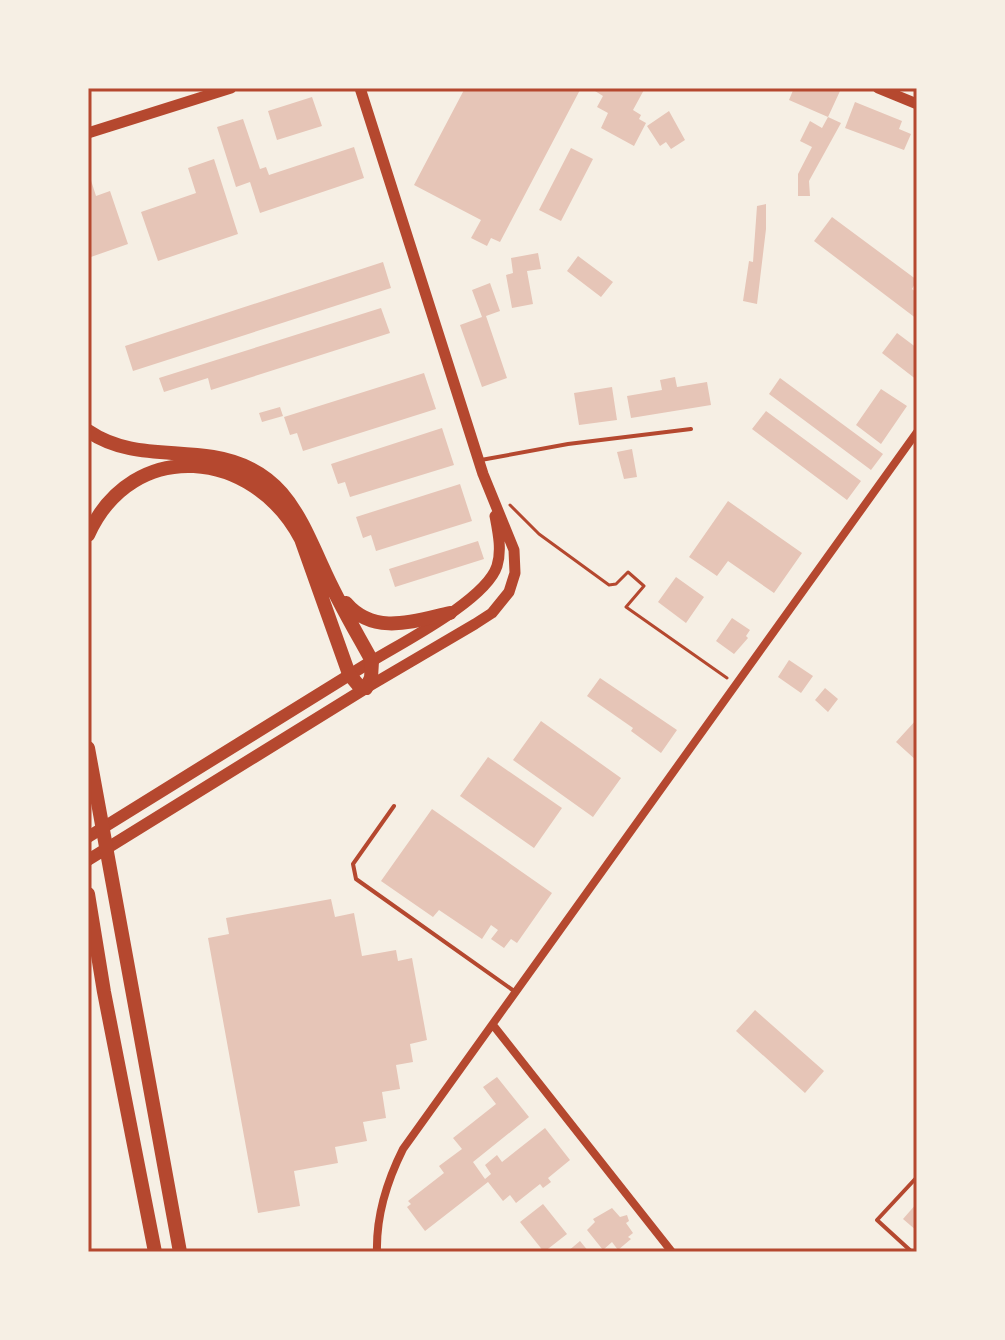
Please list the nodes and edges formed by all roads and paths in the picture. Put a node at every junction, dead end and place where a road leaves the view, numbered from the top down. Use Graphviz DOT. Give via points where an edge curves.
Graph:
graph roads {
  1 [pos="231,88"];
  2 [pos="360,88"];
  3 [pos="878,88"];
  4 [pos="917,104"];
  5 [pos="88,133"];
  6 [pos="691,429"];
  7 [pos="88,431"];
  8 [pos="917,432"];
  9 [pos="479,461"];
  10 [pos="491,496"];
  11 [pos="506,500"];
  12 [pos="88,535"];
  13 [pos="333,588"];
  14 [pos="450,613"];
  15 [pos="372,661"];
  16 [pos="349,674"];
  17 [pos="737,685"];
  18 [pos="366,688"];
  19 [pos="88,733"];
  20 [pos="89,754"];
  21 [pos="394,806"];
  22 [pos="88,837"];
  23 [pos="88,860"];
  24 [pos="88,894"];
  25 [pos="516,992"];
  26 [pos="493,1025"];
  27 [pos="917,1177"];
  28 [pos="155,1252"];
  29 [pos="180,1252"];
  30 [pos="377,1252"];
  31 [pos="672,1252"];
  32 [pos="912,1252"];
  1 -- 5 [label="street"];
  2 -- 9 [label="street"];
  3 -- 4 [label="street"];
  6 -- 9 [label="lane"];
  7 -- 13 [label="highway" via="127,449 212,456 262,476 296,511"];
  8 -- 17 [label="street"];
  9 -- 10 [label="street"];
  10 -- 14 [label="street" via="497,565 484,587"];
  10 -- 18 [label="street" via="516,565 504,599 475,624"];
  11 -- 17 [label="path" via="539,534 609,585 628,572 644,586 626,607"];
  12 -- 16 [label="highway" via="118,494 162,469 197,466 250,483 279,506 301,539"];
  13 -- 14 [label="highway" via="360,616 380,624"];
  13 -- 15 [label="highway"];
  14 -- 15 [label="street"];
  15 -- 16 [label="main road"];
  15 -- 18 [label="highway"];
  16 -- 18 [label="highway"];
  16 -- 22 [label="main road"];
  17 -- 25 [label="street"];
  18 -- 23 [label="main road"];
  19 -- 20 [label="highway"];
  20 -- 29 [label="highway"];
  21 -- 25 [label="lane" via="353,864 356,879"];
  24 -- 28 [label="highway"];
  25 -- 26 [label="street"];
  26 -- 30 [label="street" via="403,1149 384,1193"];
  26 -- 31 [label="street"];
  27 -- 32 [label="lane" via="877,1220"];
}
